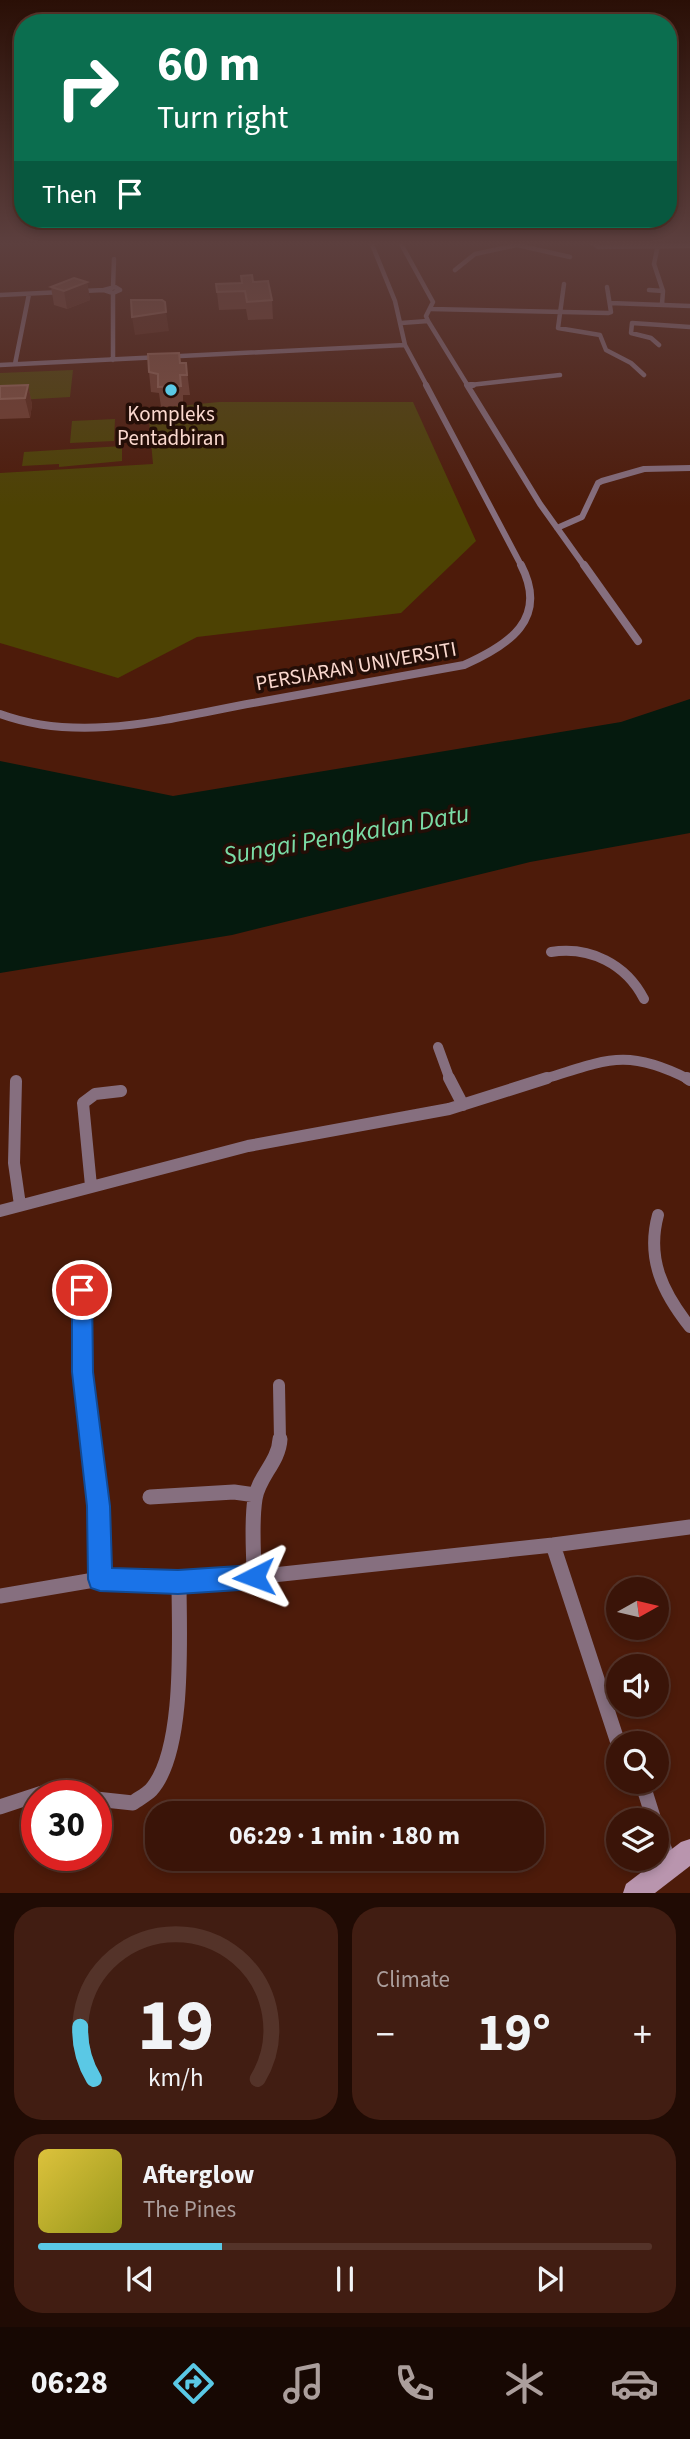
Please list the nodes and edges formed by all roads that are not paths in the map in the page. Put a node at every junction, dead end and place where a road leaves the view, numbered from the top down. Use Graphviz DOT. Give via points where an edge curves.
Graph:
graph roads {
  1 [pos="22,330"];
  2 [pos="113,330"];
  3 [pos="402,330"];
  4 [pos="434,330"];
  5 [pos="572,330"];
  6 [pos="631,330"];
  7 [pos="405,345"];
  8 [pos="659,345"];
  9 [pos="113,360"];
  10 [pos="0,365"];
  11 [pos="15,365"];
  12 [pos="560,375"];
  13 [pos="644,375"];
  14 [pos="470,386"];
  15 [pos="690,468"];
  16 [pos="557,528"];
  17 [pos="638,641"];
  18 [pos="0,714"];
  19 [pos="551,952"];
  20 [pos="644,999"];
  21 [pos="438,1047"];
  22 [pos="690,1080"];
  23 [pos="16,1081"];
  24 [pos="121,1091"];
  25 [pos="463,1105"];
  26 [pos="91,1186"];
  27 [pos="20,1205"];
  28 [pos="0,1211"];
  29 [pos="659,1214"];
  30 [pos="82,1290"];
  31 [pos="690,1327"];
  32 [pos="279,1385"];
  33 [pos="256,1495"];
  34 [pos="150,1497"];
  35 [pos="690,1527"];
  36 [pos="553,1545"];
  37 [pos="254,1577"];
  38 [pos="100,1579"];
  39 [pos="178,1582"];
  40 [pos="0,1596"];
  41 [pos="614,1731"];
  42 [pos="21,1800"];
  43 [pos="112,1801"];
  44 [pos="0,1807"];
  45 [pos="669,1844"];
  46 [pos="681,1858"];
  47 [pos="635,1893"];
  1 -- 11 [label="street"];
  2 -- 9 [label="street"];
  3 -- 7 [label="street, PERSIARAN UNIVERSITI"];
  4 -- 14 [label="street"];
  5 -- 13 [label="street" via="600,335 606,351"];
  6 -- 8 [label="street"];
  7 -- 9 [label="street"];
  7 -- 18 [label="street, PERSIARAN UNIVERSITI" via="528,579 531,609 508,641 489,655 432,673 129,725 60,728"];
  9 -- 11 [label="street"];
  10 -- 11 [label="street"];
  12 -- 14 [label="street"];
  14 -- 16 [label="street"];
  15 -- 16 [label="street" via="645,469 602,481 588,513 578,522"];
  16 -- 17 [label="street"];
  19 -- 20 [label="street" via="572,949 600,958 635,982"];
  21 -- 25 [label="street"];
  22 -- 25 [label="street" via="642,1060 609,1059"];
  23 -- 27 [label="street" via="14,1163"];
  24 -- 26 [label="street" via="94,1093 83,1103"];
  25 -- 26 [label="street" via="248,1146"];
  26 -- 27 [label="street"];
  27 -- 28 [label="street"];
  29 -- 31 [label="street" via="650,1244 654,1267 664,1291"];
  30 -- 38 [label="street" via="83,1372 99,1506"];
  32 -- 33 [label="street" via="280,1443"];
  33 -- 34 [label="street"];
  33 -- 37 [label="street"];
  35 -- 36 [label="street"];
  36 -- 37 [label="street"];
  36 -- 41 [label="street"];
  37 -- 39 [label="street"];
  38 -- 39 [label="street"];
  38 -- 40 [label="street"];
  39 -- 43 [label="street" via="178,1706 165,1765 149,1794 130,1804"];
  42 -- 44 [label="street"];
  45 -- 46 [label="street"];
  46 -- 47 [label="main road"];
}
